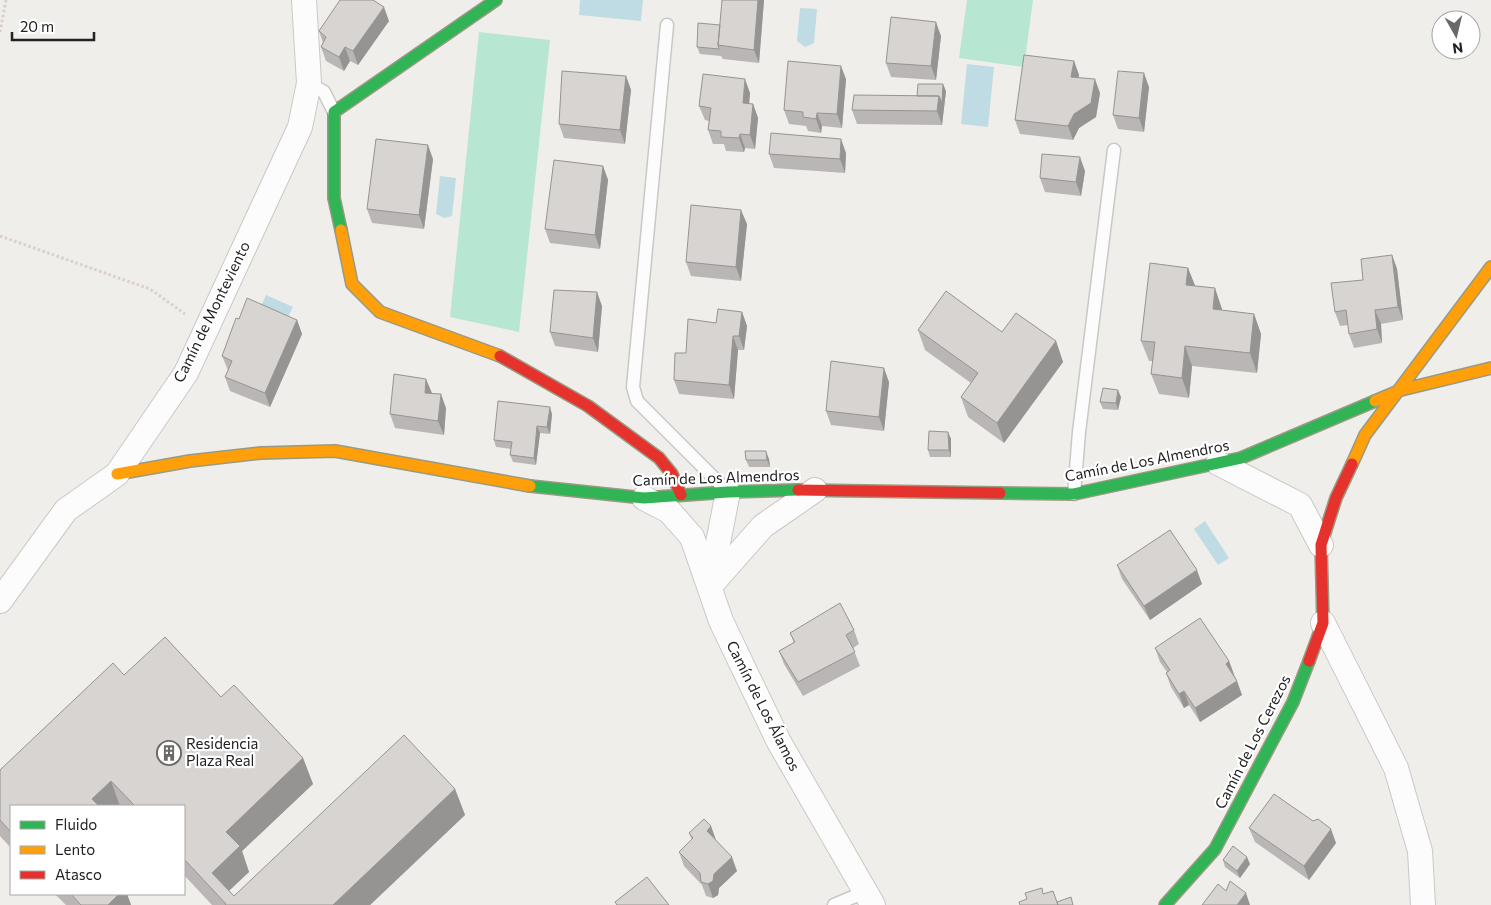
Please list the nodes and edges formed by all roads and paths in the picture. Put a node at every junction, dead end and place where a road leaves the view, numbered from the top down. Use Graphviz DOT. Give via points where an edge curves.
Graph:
graph roads {
  1 [pos="6,0"];
  2 [pos="304,0"];
  3 [pos="496,0"];
  4 [pos="667,25"];
  5 [pos="0,32"];
  6 [pos="309,83"];
  7 [pos="334,112"];
  8 [pos="1114,150"];
  9 [pos="0,236"];
  10 [pos="1491,267"];
  11 [pos="206,329"];
  12 [pos="1491,368"];
  13 [pos="1401,390"];
  14 [pos="1218,463"];
  15 [pos="117,474"];
  16 [pos="815,490"];
  17 [pos="728,492"];
  18 [pos="1074,494"];
  19 [pos="681,496"];
  20 [pos="644,498"];
  21 [pos="1321,544"];
  22 [pos="710,586"];
  23 [pos="0,601"];
  24 [pos="1323,623"];
  25 [pos="869,898"];
  26 [pos="834,905"];
  27 [pos="1165,905"];
  28 [pos="1423,905"];
  1 -- 5 [label="path"];
  2 -- 6 [label="street, Camín de Monteviento"];
  3 -- 7 [label="street"];
  4 -- 17 [label="lane" via="633,387 637,401"];
  6 -- 7 [label="lane" via="324,92"];
  6 -- 11 [label="street, Camín de Monteviento" via="300,128"];
  7 -- 19 [label="street" via="334,198 352,284 380,312 508,359 588,406 659,458 672,474"];
  8 -- 18 [label="lane"];
  9 -- 11 [label="path" via="150,289"];
  10 -- 13 [label="street, Camín de Los Cerezos"];
  11 -- 15 [label="street, Camín de Monteviento" via="186,373"];
  12 -- 13 [label="street, Camín de Los Almendros"];
  13 -- 14 [label="street, Camín de Los Almendros" via="1241,458"];
  13 -- 21 [label="street, Camín de Los Cerezos" via="1365,435 1336,498"];
  14 -- 18 [label="street, Camín de Los Almendros"];
  14 -- 21 [label="street" via="1300,505"];
  15 -- 20 [label="street, Camín de Los Almendros" via="261,453 334,451 504,483"];
  15 -- 23 [label="street, Camín de Monteviento" via="66,510"];
  16 -- 17 [label="street, Camín de Los Almendros"];
  16 -- 18 [label="street, Camín de Los Almendros"];
  16 -- 22 [label="street" via="763,526"];
  17 -- 19 [label="street, Camín de Los Almendros"];
  17 -- 22 [label="street, Camín de Los Álamos"];
  19 -- 20 [label="street, Camín de Los Almendros"];
  20 -- 22 [label="street" via="669,511 692,537"];
  21 -- 24 [label="street, Camín de Los Cerezos"];
  22 -- 25 [label="street, Camín de Los Álamos" via="721,621 779,742"];
  24 -- 27 [label="street, Camín de Los Cerezos" via="1294,702 1215,849"];
  24 -- 28 [label="street" via="1396,768 1420,851"];
  25 -- 26 [label="lane"];
}
